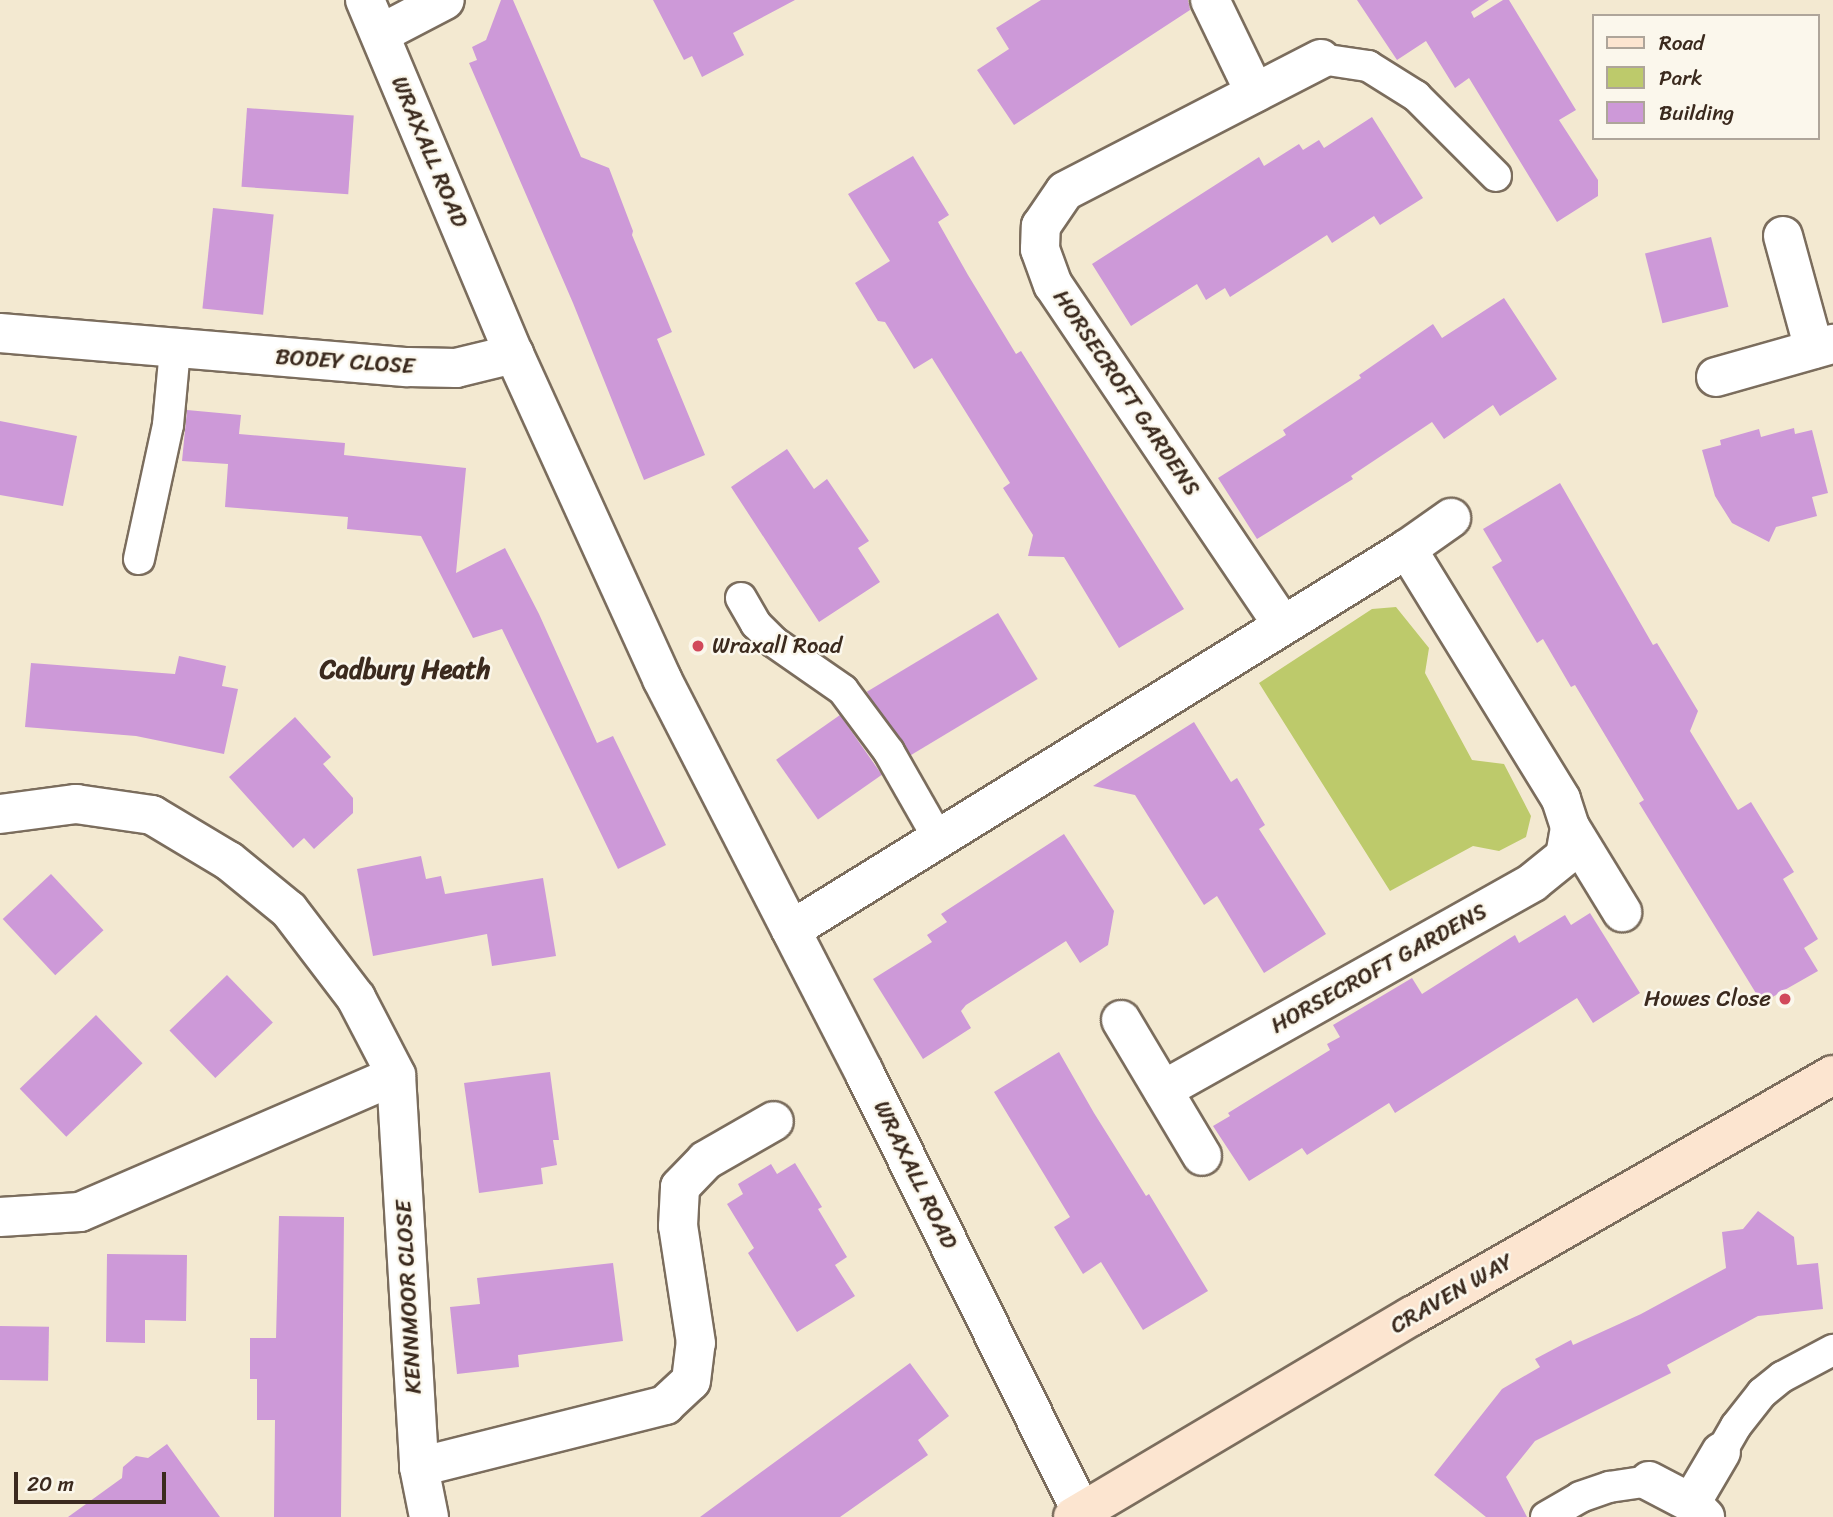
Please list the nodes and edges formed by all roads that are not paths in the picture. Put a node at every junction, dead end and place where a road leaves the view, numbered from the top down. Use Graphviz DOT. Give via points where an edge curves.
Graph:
graph roads {
  1 [pos="365,0"];
  2 [pos="444,0"];
  3 [pos="1210,0"];
  4 [pos="380,34"];
  5 [pos="1321,59"];
  6 [pos="1255,93"];
  7 [pos="1496,176"];
  8 [pos="1783,236"];
  9 [pos="0,333"];
  10 [pos="1824,346"];
  11 [pos="175,349"];
  12 [pos="514,355"];
  13 [pos="1716,377"];
  14 [pos="1451,518"];
  15 [pos="1407,549"];
  16 [pos="138,559"];
  17 [pos="741,598"];
  18 [pos="1282,624"];
  19 [pos="0,814"];
  20 [pos="1570,827"];
  21 [pos="938,838"];
  22 [pos="1622,912"];
  23 [pos="791,930"];
  24 [pos="1122,1020"];
  25 [pos="396,1075"];
  26 [pos="1833,1075"];
  27 [pos="1163,1090"];
  28 [pos="774,1121"];
  29 [pos="1202,1156"];
  30 [pos="0,1217"];
  31 [pos="1833,1350"];
  32 [pos="1721,1452"];
  33 [pos="419,1467"];
  34 [pos="1649,1481"];
  35 [pos="1698,1510"];
  36 [pos="1077,1514"];
  37 [pos="429,1517"];
  38 [pos="1546,1517"];
  1 -- 4 [label="street, WRAXALL ROAD"];
  2 -- 4 [label="street"];
  3 -- 6 [label="street"];
  4 -- 12 [label="street, WRAXALL ROAD"];
  5 -- 6 [label="street, HORSECROFT GARDENS"];
  5 -- 7 [label="lane" via="1368,66 1416,96"];
  6 -- 18 [label="street, HORSECROFT GARDENS" via="1065,191 1041,226 1040,249 1053,285"];
  8 -- 10 [label="street"];
  9 -- 11 [label="street, BODEY CLOSE"];
  10 -- 13 [label="street"];
  11 -- 12 [label="street, BODEY CLOSE" via="456,368"];
  11 -- 16 [label="lane" via="168,425"];
  12 -- 23 [label="street, WRAXALL ROAD" via="662,679"];
  14 -- 15 [label="street"];
  15 -- 18 [label="street"];
  15 -- 20 [label="street" via="1562,799"];
  17 -- 21 [label="lane" via="756,624 774,642 843,690 888,752"];
  18 -- 21 [label="street"];
  19 -- 25 [label="street, KENNMOOR CLOSE" via="76,804 152,815 229,861 289,910 356,998"];
  20 -- 22 [label="street"];
  20 -- 27 [label="street, HORSECROFT GARDENS" via="1565,856 1533,883"];
  21 -- 23 [label="street"];
  23 -- 36 [label="street, WRAXALL ROAD"];
  24 -- 27 [label="street"];
  25 -- 30 [label="street" via="80,1212"];
  25 -- 33 [label="street, KENNMOOR CLOSE"];
  26 -- 36 [label="street, CRAVEN WAY"];
  27 -- 29 [label="street"];
  28 -- 33 [label="street" via="706,1160 680,1187 678,1226 696,1343 691,1381 665,1405"];
  31 -- 32 [label="lane" via="1762,1393"];
  32 -- 35 [label="street"];
  33 -- 37 [label="street, KENNMOOR CLOSE"];
  34 -- 35 [label="street"];
  34 -- 38 [label="lane" via="1599,1490"];
}
